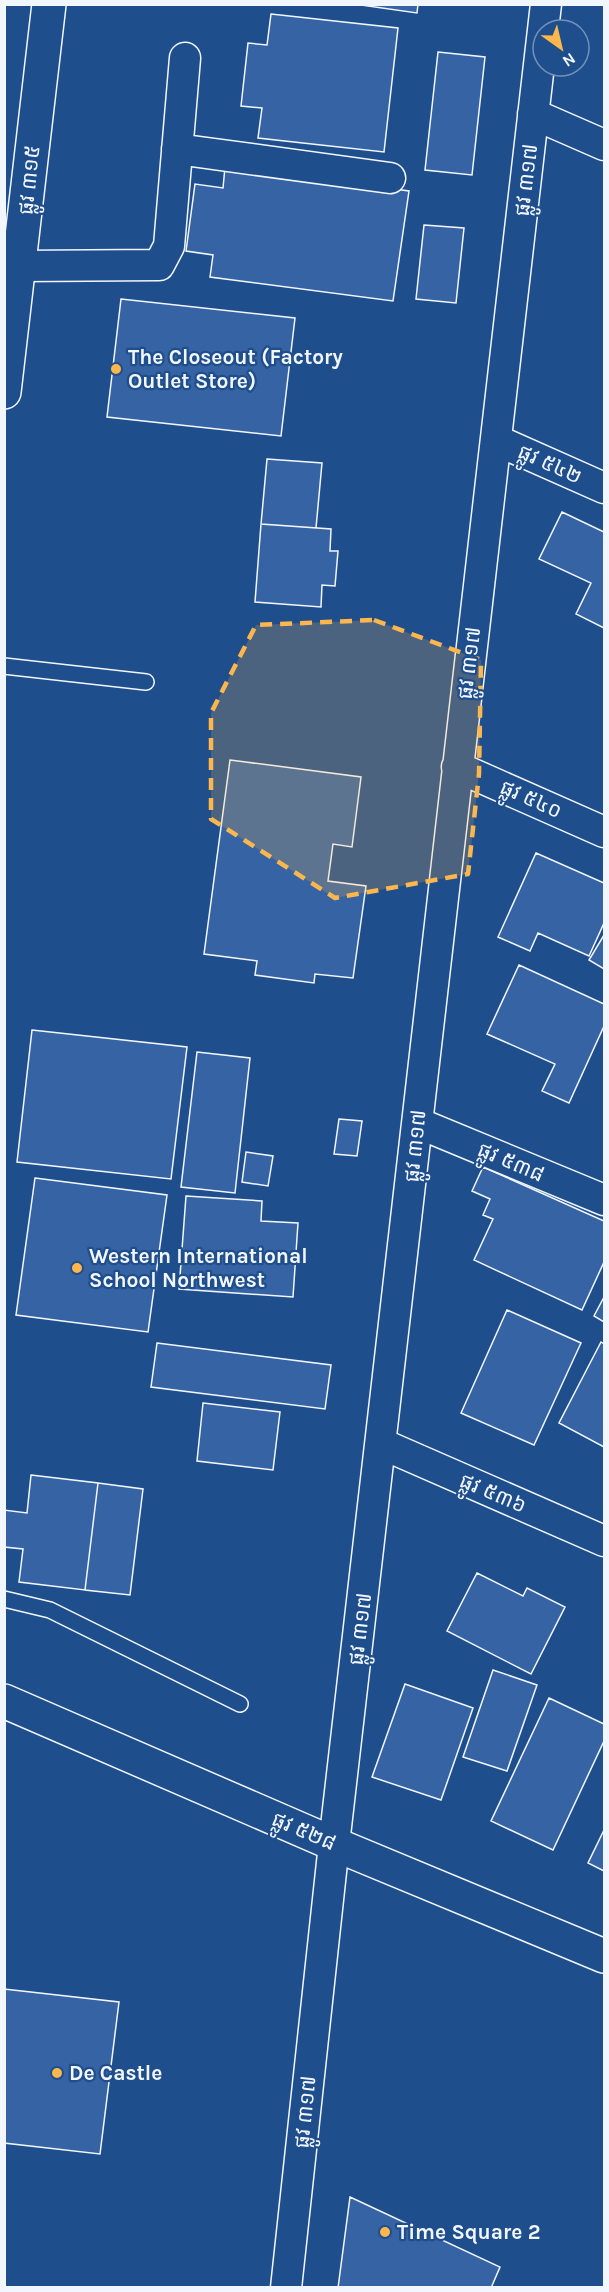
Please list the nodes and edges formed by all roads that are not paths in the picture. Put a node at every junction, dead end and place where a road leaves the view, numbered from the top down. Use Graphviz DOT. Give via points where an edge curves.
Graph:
graph roads {
  1 [pos="49,4"];
  2 [pos="546,4"];
  3 [pos="185,58"];
  4 [pos="533,114"];
  5 [pos="604,145"];
  6 [pos="177,149"];
  7 [pos="390,178"];
  8 [pos="19,266"];
  9 [pos="4,392"];
  10 [pos="496,440"];
  11 [pos="604,488"];
  12 [pos="4,666"];
  13 [pos="146,682"];
  14 [pos="457,767"];
  15 [pos="604,832"];
  16 [pos="418,1123"];
  17 [pos="604,1200"];
  18 [pos="382,1444"];
  19 [pos="604,1541"];
  20 [pos="4,1599"];
  21 [pos="4,1701"];
  22 [pos="240,1704"];
  23 [pos="334,1844"];
  24 [pos="604,1956"];
  25 [pos="286,2288"];
  1 -- 8 [label="street, ផ្លូវ ៣១៥"];
  2 -- 4 [label="street, ផ្លូវ ៣១៧"];
  3 -- 6 [label="street"];
  4 -- 5 [label="street"];
  4 -- 10 [label="street, ផ្លូវ ៣១៧"];
  6 -- 7 [label="street"];
  6 -- 8 [label="street" via="169,246 159,265"];
  8 -- 9 [label="street, ផ្លូវ ៣១៥"];
  10 -- 11 [label="street, ផ្លូវ ៥៤២"];
  10 -- 14 [label="street, ផ្លូវ ៣១៧"];
  12 -- 13 [label="lane"];
  14 -- 15 [label="street, ផ្លូវ ៥៤០"];
  14 -- 16 [label="street, ផ្លូវ ៣១៧"];
  16 -- 17 [label="street, ផ្លូវ ៥៣៨"];
  16 -- 18 [label="street, ផ្លូវ ៣១៧"];
  18 -- 19 [label="street, ផ្លូវ ៥៣៦"];
  18 -- 23 [label="street, ផ្លូវ ៣១៧"];
  20 -- 22 [label="lane" via="50,1610"];
  21 -- 23 [label="street, ផ្លូវ ៥២៨"];
  23 -- 24 [label="street, ផ្លូវ ៥២៨"];
  23 -- 25 [label="street, ផ្លូវ ៣១៧"];
}
